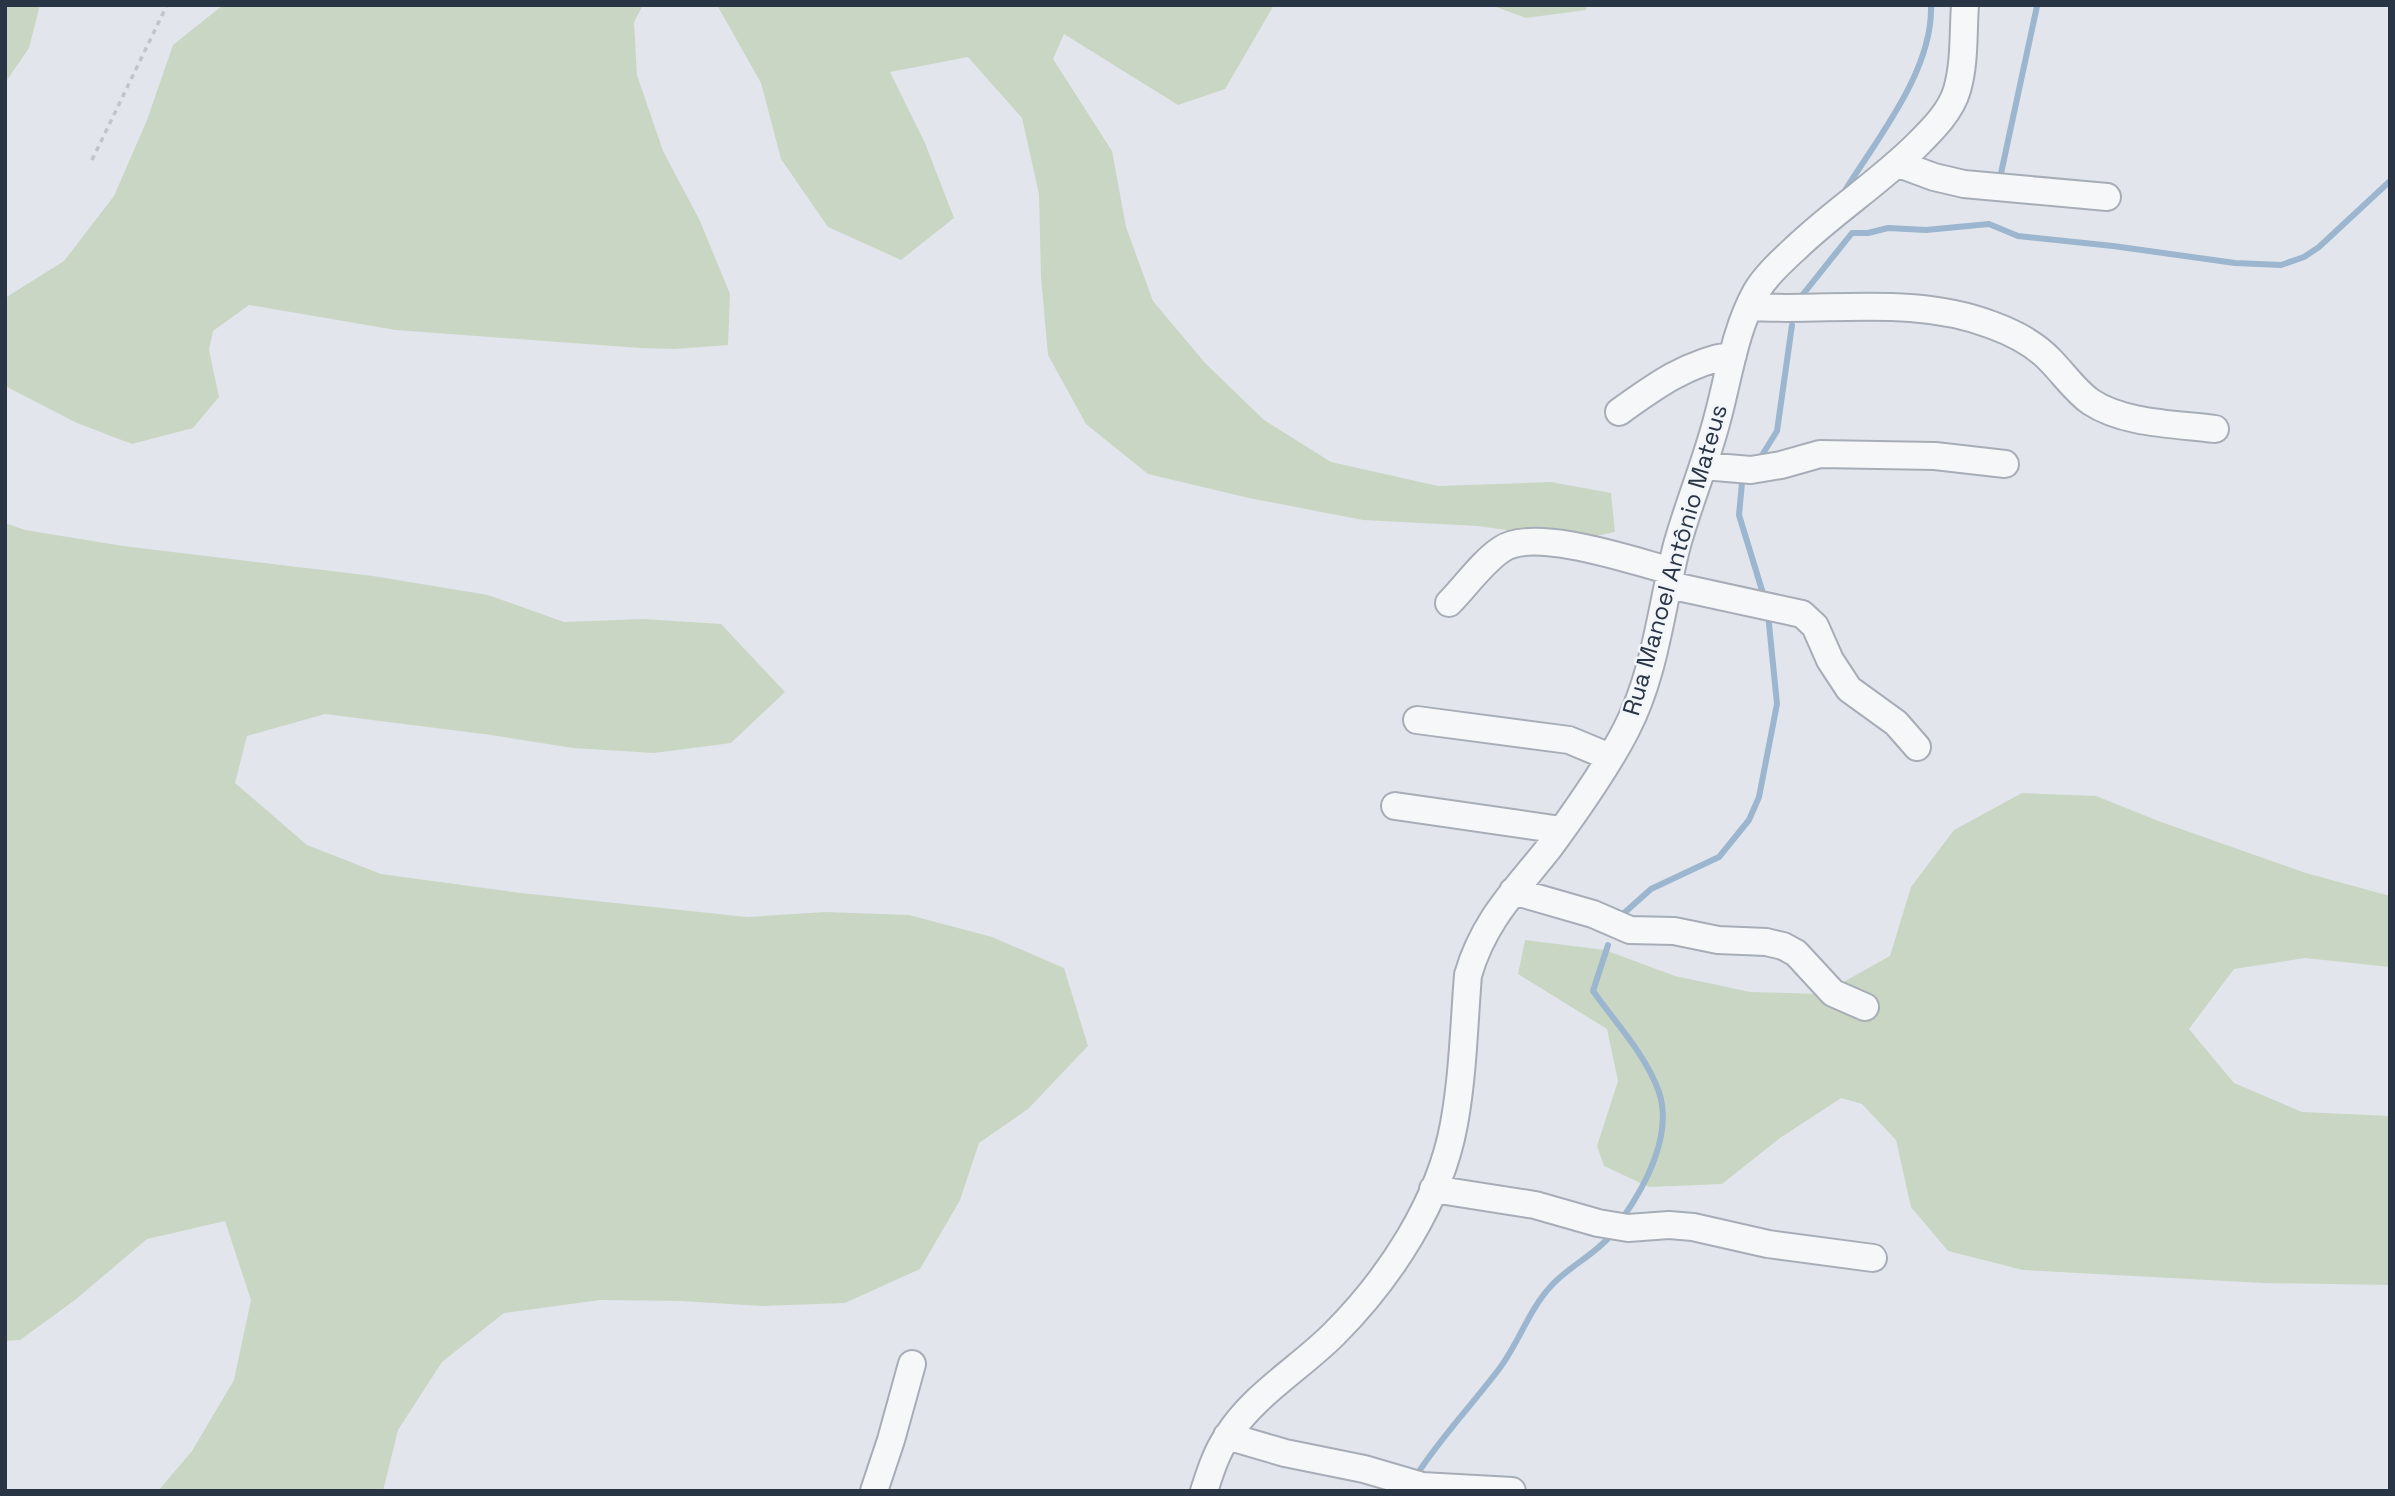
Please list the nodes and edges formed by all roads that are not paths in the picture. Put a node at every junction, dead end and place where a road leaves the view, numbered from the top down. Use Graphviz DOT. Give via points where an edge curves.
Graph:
graph roads {
  1 [pos="1965,5"];
  2 [pos="1899,164"];
  3 [pos="2106,197"];
  4 [pos="1749,307"];
  5 [pos="1733,355"];
  6 [pos="1619,412"];
  7 [pos="2216,429"];
  8 [pos="2005,464"];
  9 [pos="1703,466"];
  10 [pos="1670,578"];
  11 [pos="1449,603"];
  12 [pos="1417,720"];
  13 [pos="1917,747"];
  14 [pos="1610,757"];
  15 [pos="1395,806"];
  16 [pos="1561,830"];
  17 [pos="1513,891"];
  18 [pos="1865,1007"];
  19 [pos="1433,1189"];
  20 [pos="1873,1258"];
  21 [pos="912,1364"];
  22 [pos="1227,1436"];
  23 [pos="874,1491"];
  24 [pos="1204,1491"];
  25 [pos="1512,1491"];
  1 -- 2 [label="street, Rua Manoel Antônio Mateus" via="1957,90 1931,131"];
  2 -- 3 [label="street" via="1964,184"];
  2 -- 4 [label="street, Rua Manoel Antônio Mateus" via="1790,253"];
  4 -- 5 [label="street, Rua Manoel Antônio Mateus"];
  4 -- 7 [label="street" via="1898,306 1946,311 2010,332 2031,344 2079,391 2106,410"];
  5 -- 6 [label="street" via="1681,370"];
  5 -- 9 [label="street, Rua Manoel Antônio Mateus"];
  8 -- 9 [label="street" via="1936,456 1820,454 1751,470"];
  9 -- 10 [label="street, Rua Manoel Antônio Mateus"];
  10 -- 11 [label="street" via="1565,544 1515,543 1496,554"];
  10 -- 13 [label="street" via="1802,614 1815,626 1849,689 1896,723"];
  10 -- 14 [label="street, Rua Manoel Antônio Mateus" via="1637,705"];
  12 -- 14 [label="street" via="1569,740"];
  14 -- 16 [label="street, Rua Manoel Antônio Mateus"];
  15 -- 16 [label="street"];
  16 -- 17 [label="street, Rua Manoel Antônio Mateus"];
  17 -- 18 [label="street" via="1594,914 1630,930 1674,931 1783,946 1796,953 1833,993"];
  17 -- 19 [label="street, Rua Manoel Antônio Mateus" via="1485,930 1468,975 1454,1126"];
  19 -- 20 [label="street" via="1628,1228 1693,1227 1768,1244"];
  19 -- 22 [label="street, Rua Manoel Antônio Mateus" via="1399,1252 1356,1310 1252,1406"];
  21 -- 23 [label="street"];
  22 -- 24 [label="street, Rua Manoel Antônio Mateus"];
  22 -- 25 [label="street" via="1411,1483"];
}
